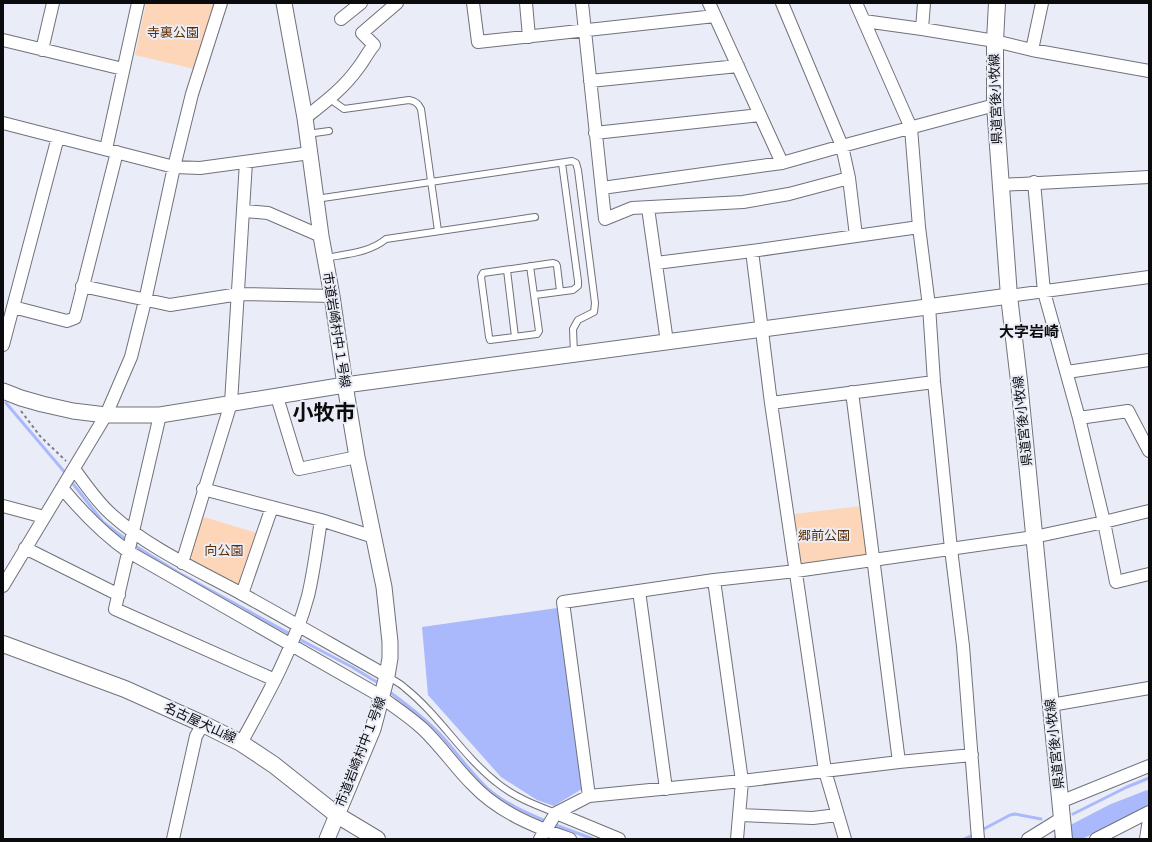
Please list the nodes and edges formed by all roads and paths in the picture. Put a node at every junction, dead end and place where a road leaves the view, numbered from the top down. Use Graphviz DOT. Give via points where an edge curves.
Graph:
graph roads {
  1 [pos="53,3"];
  2 [pos="138,3"];
  3 [pos="221,3"];
  4 [pos="284,3"];
  5 [pos="361,3"];
  6 [pos="397,3"];
  7 [pos="473,3"];
  8 [pos="526,3"];
  9 [pos="582,3"];
  10 [pos="710,3"];
  11 [pos="782,3"];
  12 [pos="856,3"];
  13 [pos="924,3"];
  14 [pos="996,3"];
  15 [pos="1042,3"];
  16 [pos="385,7"];
  17 [pos="715,16"];
  18 [pos="341,19"];
  19 [pos="864,21"];
  20 [pos="922,29"];
  21 [pos="584,30"];
  22 [pos="529,37"];
  23 [pos="3,40"];
  24 [pos="994,41"];
  25 [pos="42,50"];
  26 [pos="1032,50"];
  27 [pos="738,66"];
  28 [pos="123,69"];
  29 [pos="1149,71"];
  30 [pos="590,82"];
  31 [pos="330,99"];
  32 [pos="994,105"];
  33 [pos="760,115"];
  34 [pos="305,118"];
  35 [pos="3,123"];
  36 [pos="911,128"];
  37 [pos="329,131"];
  38 [pos="595,133"];
  39 [pos="307,134"];
  40 [pos="58,137"];
  41 [pos="842,146"];
  42 [pos="112,150"];
  43 [pos="310,153"];
  44 [pos="246,162"];
  45 [pos="562,163"];
  46 [pos="782,163"];
  47 [pos="174,167"];
  48 [pos="1149,177"];
  49 [pos="849,178"];
  50 [pos="432,182"];
  51 [pos="1034,182"];
  52 [pos="1001,185"];
  53 [pos="602,188"];
  54 [pos="316,199"];
  55 [pos="648,208"];
  56 [pos="244,211"];
  57 [pos="535,217"];
  58 [pos="919,227"];
  59 [pos="438,231"];
  60 [pos="321,236"];
  61 [pos="856,236"];
  62 [pos="752,251"];
  63 [pos="325,258"];
  64 [pos="656,263"];
  65 [pos="530,266"];
  66 [pos="507,270"];
  67 [pos="1149,277"];
  68 [pos="82,286"];
  69 [pos="560,291"];
  70 [pos="1044,292"];
  71 [pos="239,294"];
  72 [pos="534,295"];
  73 [pos="332,296"];
  74 [pos="1008,296"];
  75 [pos="145,301"];
  76 [pos="928,306"];
  77 [pos="13,307"];
  78 [pos="762,328"];
  79 [pos="515,337"];
  80 [pos="667,342"];
  81 [pos="3,345"];
  82 [pos="574,354"];
  83 [pos="1149,360"];
  84 [pos="1067,372"];
  85 [pos="934,382"];
  86 [pos="345,385"];
  87 [pos="5,392"];
  88 [pos="852,392"];
  89 [pos="277,397"];
  90 [pos="231,403"];
  91 [pos="771,403"];
  92 [pos="106,415"];
  93 [pos="160,415"];
  94 [pos="1080,418"];
  95 [pos="1149,451"];
  96 [pos="357,457"];
  97 [pos="68,478"];
  98 [pos="203,490"];
  99 [pos="3,506"];
  100 [pos="272,507"];
  101 [pos="1149,511"];
  102 [pos="44,517"];
  103 [pos="321,520"];
  104 [pos="1104,522"];
  105 [pos="132,534"];
  106 [pos="374,537"];
  107 [pos="1034,537"];
  108 [pos="25,548"];
  109 [pos="952,549"];
  110 [pos="129,551"];
  111 [pos="873,559"];
  112 [pos="182,563"];
  113 [pos="796,571"];
  114 [pos="1149,574"];
  115 [pos="714,580"];
  116 [pos="3,586"];
  117 [pos="639,590"];
  118 [pos="242,594"];
  119 [pos="118,595"];
  120 [pos="297,628"];
  121 [pos="291,643"];
  122 [pos="3,644"];
  123 [pos="388,676"];
  124 [pos="275,680"];
  125 [pos="1149,688"];
  126 [pos="383,696"];
  127 [pos="1051,705"];
  128 [pos="203,724"];
  129 [pos="241,743"];
  130 [pos="972,755"];
  131 [pos="899,762"];
  132 [pos="1149,766"];
  133 [pos="825,771"];
  134 [pos="742,781"];
  135 [pos="666,788"];
  136 [pos="589,796"];
  137 [pos="1060,802"];
  138 [pos="1149,812"];
  139 [pos="556,813"];
  140 [pos="740,815"];
  141 [pos="837,815"];
  142 [pos="337,816"];
  143 [pos="1149,819"];
  144 [pos="1063,828"];
  145 [pos="544,832"];
  146 [pos="172,839"];
  147 [pos="327,839"];
  148 [pos="377,839"];
  149 [pos="570,839"];
  150 [pos="619,839"];
  151 [pos="737,839"];
  152 [pos="846,839"];
  153 [pos="978,839"];
  154 [pos="1028,839"];
  155 [pos="1096,839"];
  156 [pos="1146,839"];
  1 -- 25 [label="street"];
  2 -- 28 [label="street"];
  3 -- 47 [label="street" via="192,94"];
  4 -- 34 [label="street, 市道岩崎村中１号線"];
  5 -- 18 [label="street"];
  6 -- 16 [label="street"];
  7 -- 22 [label="street" via="478,42"];
  8 -- 22 [label="street"];
  9 -- 21 [label="street"];
  10 -- 17 [label="street"];
  11 -- 41 [label="street"];
  12 -- 19 [label="street"];
  13 -- 20 [label="street"];
  14 -- 24 [label="main road, 県道宮後小牧線"];
  15 -- 26 [label="street"];
  16 -- 31 [label="street" via="362,33 374,45 367,52 359,68"];
  17 -- 21 [label="street"];
  17 -- 27 [label="street"];
  19 -- 20 [label="street"];
  19 -- 36 [label="street"];
  20 -- 24 [label="street"];
  21 -- 22 [label="street"];
  21 -- 30 [label="street"];
  23 -- 25 [label="street"];
  24 -- 26 [label="street"];
  24 -- 32 [label="main road, 県道宮後小牧線"];
  25 -- 28 [label="street"];
  26 -- 29 [label="street"];
  27 -- 30 [label="street"];
  27 -- 33 [label="street"];
  28 -- 42 [label="street"];
  30 -- 38 [label="street"];
  31 -- 34 [label="street"];
  31 -- 50 [label="lane" via="344,109 415,101 421,109"];
  32 -- 36 [label="street"];
  32 -- 52 [label="main road, 県道宮後小牧線"];
  33 -- 38 [label="street"];
  33 -- 46 [label="street"];
  34 -- 39 [label="street, 市道岩崎村中１号線"];
  35 -- 40 [label="street"];
  36 -- 41 [label="street"];
  36 -- 58 [label="street"];
  37 -- 39 [label="lane"];
  38 -- 53 [label="street"];
  39 -- 43 [label="street, 市道岩崎村中１号線"];
  40 -- 42 [label="street"];
  40 -- 77 [label="street"];
  41 -- 46 [label="street"];
  41 -- 49 [label="street"];
  42 -- 47 [label="street"];
  42 -- 68 [label="street"];
  43 -- 44 [label="street"];
  43 -- 54 [label="street, 市道岩崎村中１号線"];
  44 -- 47 [label="street" via="200,168"];
  44 -- 56 [label="street"];
  45 -- 50 [label="lane"];
  45 -- 69 [label="lane" via="578,281 576,288"];
  45 -- 82 [label="lane" via="572,161 578,170 595,303 594,312 578,320 573,329"];
  46 -- 53 [label="street"];
  47 -- 75 [label="street"];
  48 -- 51 [label="street"];
  49 -- 55 [label="street" via="789,194 743,202"];
  49 -- 61 [label="street"];
  50 -- 54 [label="lane"];
  50 -- 59 [label="lane"];
  51 -- 52 [label="street"];
  51 -- 70 [label="street"];
  52 -- 74 [label="main road, 県道宮後小牧線"];
  53 -- 55 [label="street" via="605,219 632,208"];
  54 -- 60 [label="street, 市道岩崎村中１号線"];
  55 -- 64 [label="street"];
  56 -- 60 [label="street" via="268,213"];
  56 -- 71 [label="street"];
  57 -- 59 [label="lane"];
  58 -- 61 [label="street"];
  58 -- 76 [label="street"];
  59 -- 63 [label="lane" via="386,239 367,251"];
  60 -- 63 [label="street, 市道岩崎村中１号線"];
  61 -- 62 [label="street"];
  62 -- 64 [label="street"];
  62 -- 78 [label="street"];
  63 -- 73 [label="street, 市道岩崎村中１号線"];
  64 -- 80 [label="street"];
  65 -- 66 [label="lane"];
  65 -- 69 [label="lane" via="556,264"];
  65 -- 72 [label="lane"];
  66 -- 79 [label="lane"];
  66 -- 79 [label="lane" via="483,273 481,277 490,340"];
  67 -- 70 [label="street"];
  68 -- 75 [label="street"];
  68 -- 77 [label="street" via="75,318 67,321"];
  69 -- 72 [label="lane"];
  70 -- 74 [label="street"];
  70 -- 84 [label="street"];
  71 -- 73 [label="street"];
  71 -- 75 [label="street" via="170,305"];
  71 -- 90 [label="street"];
  72 -- 79 [label="lane" via="539,331 537,334"];
  73 -- 86 [label="street, 市道岩崎村中１号線"];
  74 -- 76 [label="street"];
  74 -- 107 [label="main road, 県道宮後小牧線"];
  75 -- 92 [label="street" via="131,357"];
  76 -- 78 [label="street"];
  76 -- 85 [label="street"];
  77 -- 81 [label="street"];
  78 -- 80 [label="street"];
  78 -- 91 [label="street"];
  80 -- 82 [label="street"];
  82 -- 86 [label="street"];
  83 -- 84 [label="street"];
  84 -- 94 [label="street"];
  85 -- 88 [label="street"];
  85 -- 109 [label="street"];
  86 -- 89 [label="street"];
  86 -- 96 [label="street, 市道岩崎村中１号線"];
  87 -- 92 [label="street" via="42,404"];
  87 -- 97 [label="path" via="40,436"];
  88 -- 91 [label="street"];
  88 -- 111 [label="street"];
  89 -- 90 [label="street"];
  89 -- 96 [label="street" via="299,469"];
  90 -- 93 [label="street"];
  90 -- 98 [label="street"];
  91 -- 113 [label="street"];
  92 -- 93 [label="street"];
  92 -- 97 [label="street"];
  93 -- 105 [label="street"];
  94 -- 95 [label="street" via="1128,412"];
  94 -- 104 [label="street"];
  96 -- 106 [label="street, 市道岩崎村中１号線"];
  97 -- 102 [label="street"];
  97 -- 105 [label="street" via="95,497"];
  97 -- 110 [label="street" via="87,516 109,538"];
  98 -- 100 [label="street"];
  98 -- 112 [label="street"];
  99 -- 102 [label="street"];
  100 -- 103 [label="street"];
  100 -- 118 [label="street"];
  101 -- 104 [label="street"];
  102 -- 108 [label="street"];
  103 -- 106 [label="street"];
  103 -- 120 [label="street" via="308,595"];
  104 -- 107 [label="street"];
  104 -- 114 [label="street" via="1116,582"];
  105 -- 110 [label="street"];
  105 -- 112 [label="street"];
  106 -- 123 [label="street, 市道岩崎村中１号線" via="384,587 390,642"];
  107 -- 109 [label="street"];
  107 -- 127 [label="main road, 県道宮後小牧線"];
  108 -- 116 [label="street"];
  108 -- 119 [label="street"];
  109 -- 111 [label="street"];
  109 -- 130 [label="street"];
  110 -- 119 [label="street"];
  110 -- 121 [label="street"];
  111 -- 113 [label="street"];
  111 -- 131 [label="street"];
  112 -- 118 [label="street"];
  113 -- 115 [label="street"];
  113 -- 133 [label="street"];
  115 -- 117 [label="street"];
  115 -- 134 [label="street"];
  117 -- 135 [label="street"];
  117 -- 136 [label="street" via="563,602"];
  118 -- 120 [label="street"];
  119 -- 124 [label="street" via="115,609"];
  120 -- 121 [label="street"];
  120 -- 123 [label="street"];
  121 -- 124 [label="street"];
  121 -- 126 [label="street"];
  122 -- 128 [label="main road, 名古屋犬山線" via="125,689"];
  123 -- 126 [label="street, 市道岩崎村中１号線"];
  123 -- 139 [label="lane" via="417,698 496,782 511,793"];
  124 -- 129 [label="street"];
  125 -- 127 [label="street"];
  126 -- 142 [label="street, 市道岩崎村中１号線" via="373,729"];
  126 -- 145 [label="street" via="425,730 472,785 497,805"];
  127 -- 137 [label="main road, 県道宮後小牧線"];
  128 -- 129 [label="main road, 名古屋犬山線"];
  128 -- 146 [label="street" via="196,736"];
  129 -- 142 [label="main road, 名古屋犬山線" via="274,765"];
  130 -- 131 [label="street"];
  130 -- 153 [label="street"];
  131 -- 133 [label="street"];
  132 -- 137 [label="street"];
  133 -- 134 [label="street"];
  133 -- 141 [label="street"];
  134 -- 135 [label="street"];
  134 -- 140 [label="street"];
  135 -- 136 [label="street"];
  136 -- 139 [label="street"];
  137 -- 144 [label="main road, 県道宮後小牧線"];
  138 -- 155 [label="street"];
  139 -- 145 [label="street"];
  139 -- 150 [label="street"];
  140 -- 141 [label="street" via="813,818"];
  140 -- 151 [label="street"];
  141 -- 152 [label="street"];
  142 -- 147 [label="street, 市道岩崎村中１号線"];
  142 -- 148 [label="main road, 名古屋犬山線"];
  143 -- 156 [label="street"];
  144 -- 154 [label="street"];
  145 -- 149 [label="street"];
}
